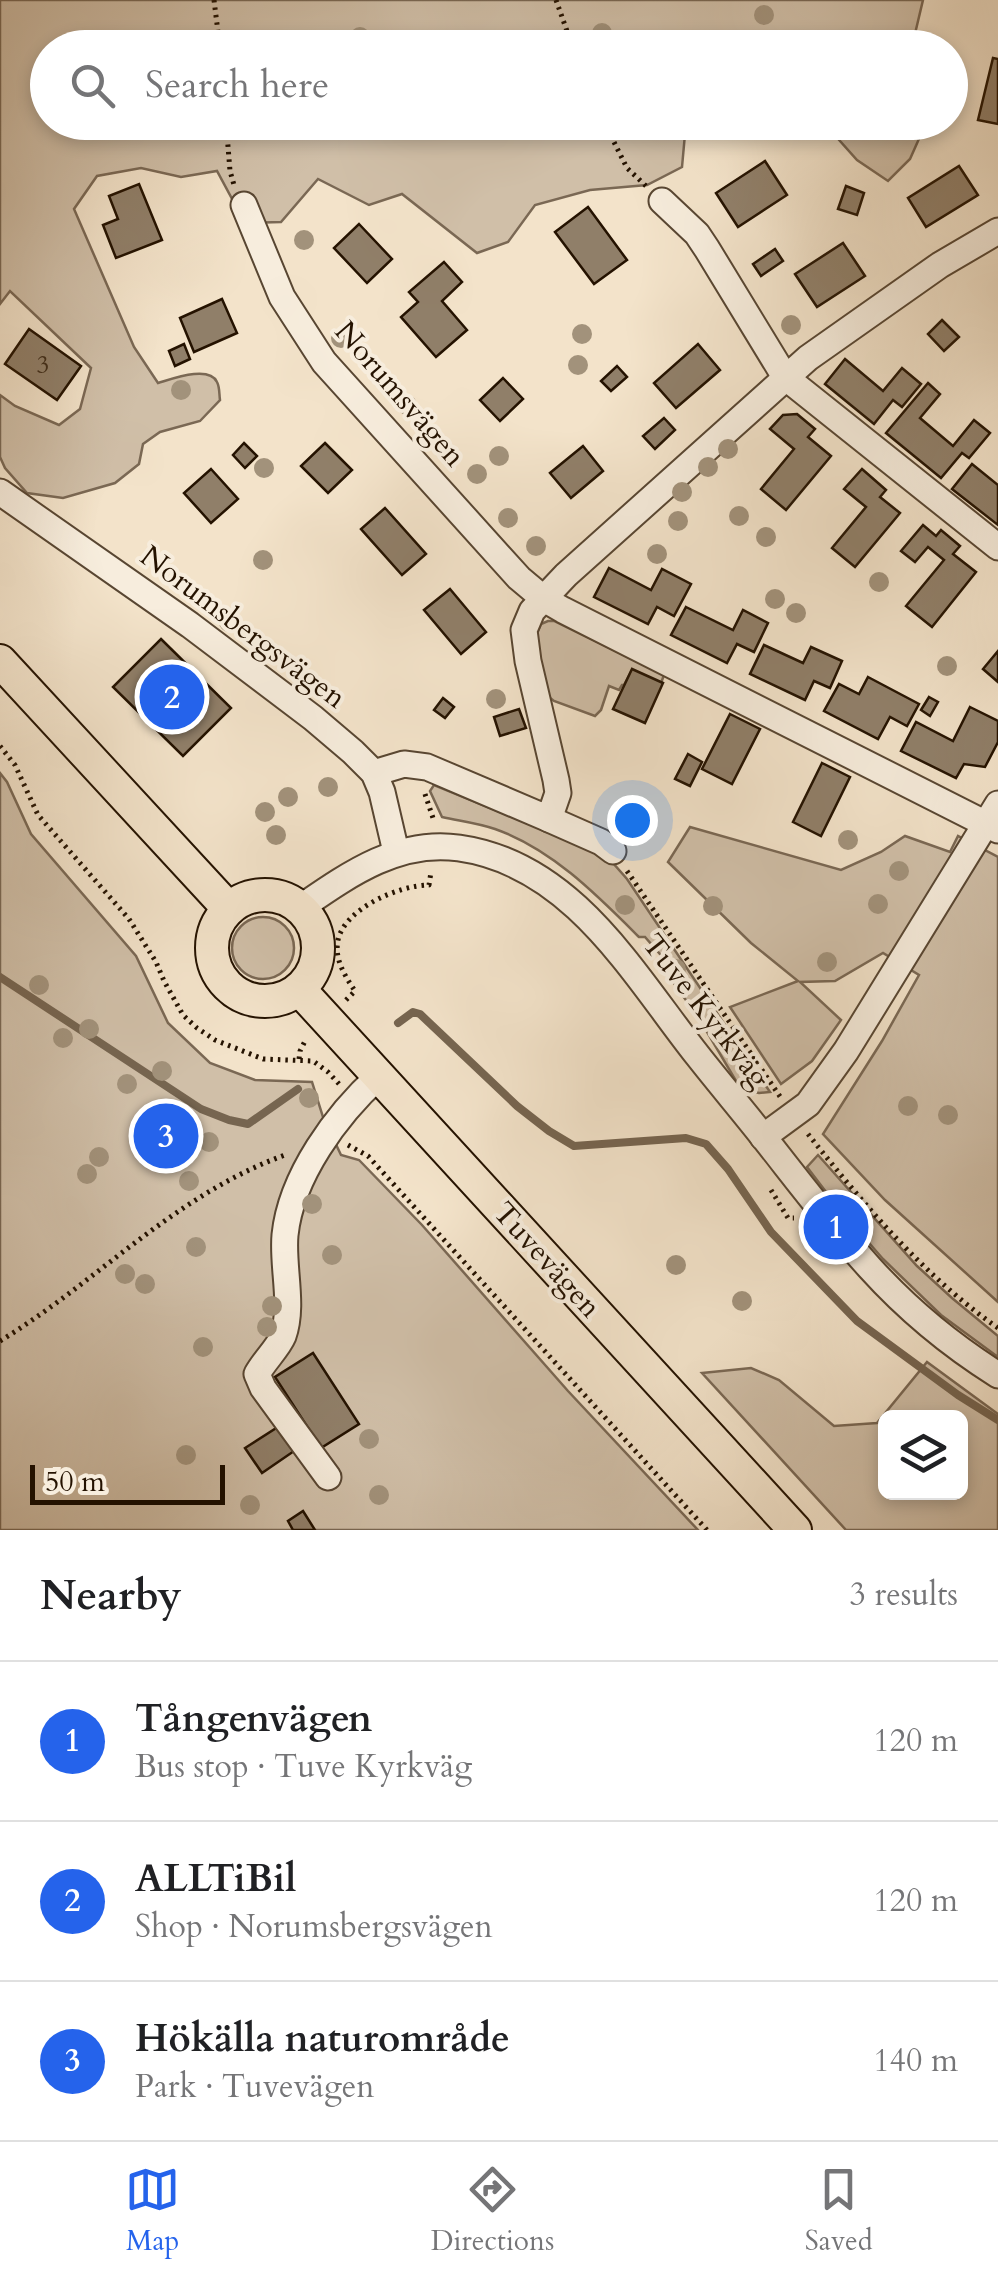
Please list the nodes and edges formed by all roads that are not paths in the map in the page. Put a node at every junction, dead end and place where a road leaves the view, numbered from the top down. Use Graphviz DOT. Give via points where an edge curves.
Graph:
graph roads {
  1 [pos="662,201"];
  2 [pos="244,206"];
  3 [pos="998,231"];
  4 [pos="785,378"];
  5 [pos="0,492"];
  6 [pos="998,547"];
  7 [pos="544,599"];
  8 [pos="0,661"];
  9 [pos="374,774"];
  10 [pos="549,819"];
  11 [pos="994,819"];
  12 [pos="613,851"];
  13 [pos="396,852"];
  14 [pos="300,908"];
  15 [pos="229,909"];
  16 [pos="299,989"];
  17 [pos="380,1076"];
  18 [pos="764,1137"];
  19 [pos="998,1375"];
  20 [pos="328,1476"];
  21 [pos="794,1530"];
  1 -- 4 [label="street" via="708,249"];
  2 -- 7 [label="street, Norumsvägen" via="282,297 324,362"];
  3 -- 4 [label="street"];
  4 -- 6 [label="street"];
  4 -- 7 [label="street"];
  5 -- 9 [label="street, Norumsbergsvägen" via="206,636"];
  7 -- 10 [label="street" via="524,630 558,793"];
  7 -- 11 [label="street, Norumsvägen"];
  8 -- 15 [label="main road"];
  9 -- 10 [label="street" via="404,764 428,767"];
  9 -- 13 [label="street"];
  10 -- 12 [label="street"];
  11 -- 18 [label="street" via="846,1052 808,1104"];
  13 -- 14 [label="street, Tuve Kyrkväg"];
  13 -- 18 [label="street, Tuve Kyrkväg" via="455,847 502,859 567,898 644,983"];
  14 -- 15 [label="main road" via="264,895"];
  14 -- 16 [label="main road" via="318,942 314,968"];
  15 -- 16 [label="main road" via="212,946 225,983 261,1001"];
  16 -- 17 [label="main road, Tuvevägen"];
  17 -- 20 [label="street" via="321,1144 294,1202 285,1233 287,1316 282,1339 257,1374"];
  17 -- 21 [label="main road, Tuvevägen"];
  18 -- 19 [label="street, Tuve Kyrkväg" via="872,1270"];
}
